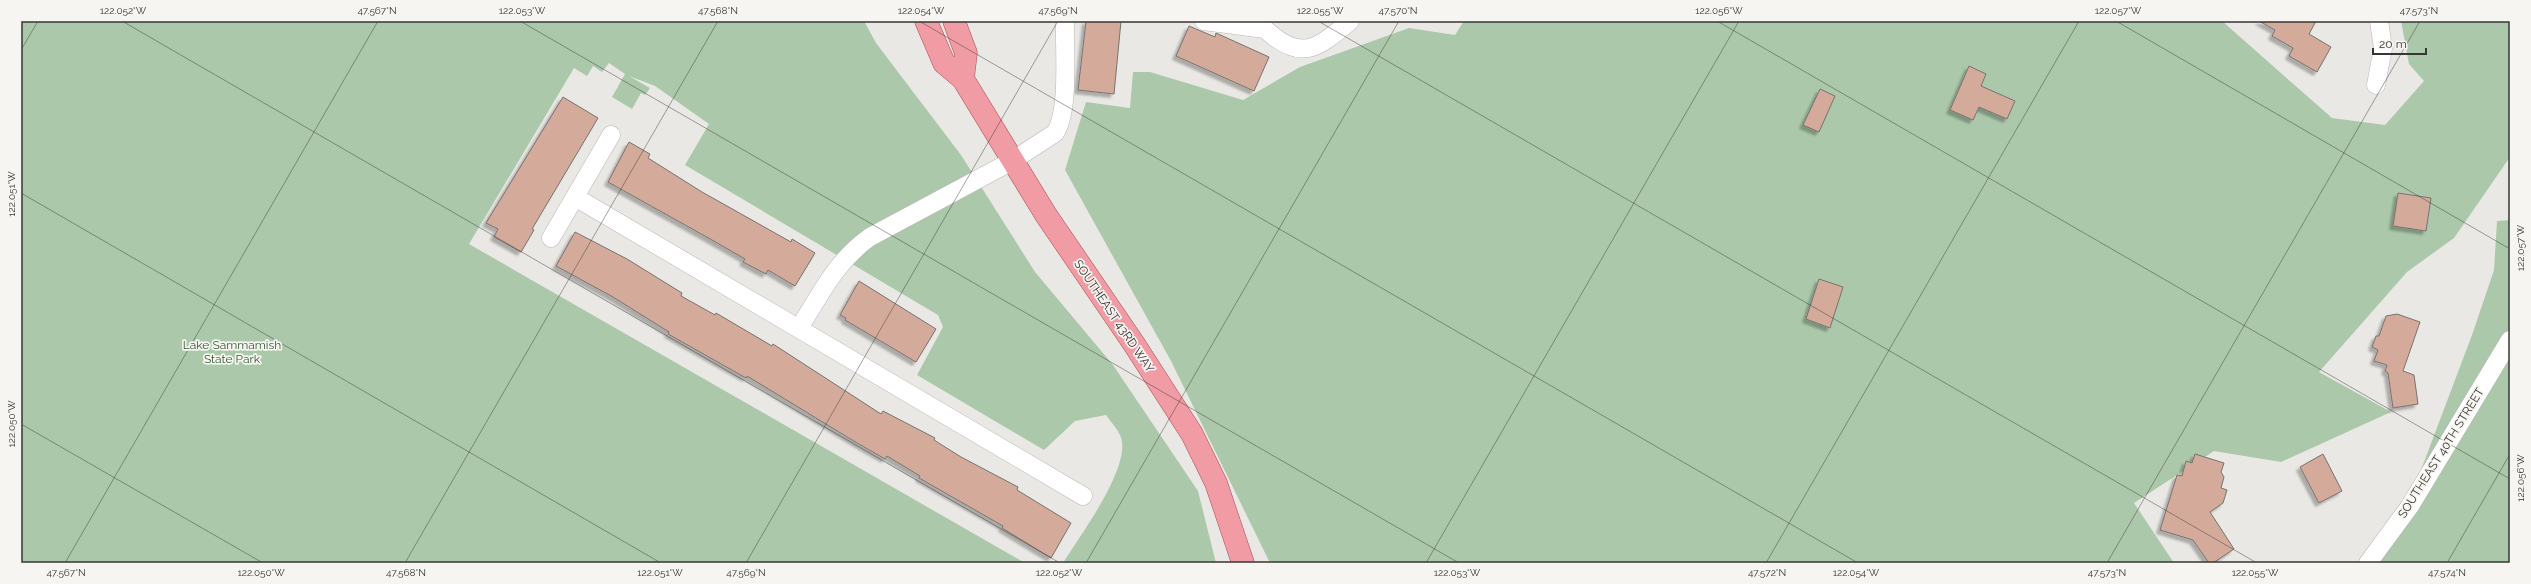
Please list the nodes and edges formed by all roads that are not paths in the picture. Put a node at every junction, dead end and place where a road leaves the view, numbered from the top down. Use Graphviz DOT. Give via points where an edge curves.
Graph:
graph roads {
  1 [pos="926,21"];
  2 [pos="954,21"];
  3 [pos="1065,21"];
  4 [pos="1204,21"];
  5 [pos="1350,21"];
  6 [pos="2379,21"];
  7 [pos="1265,25"];
  8 [pos="963,79"];
  9 [pos="2376,85"];
  10 [pos="611,135"];
  11 [pos="1012,161"];
  12 [pos="575,197"];
  13 [pos="551,238"];
  14 [pos="800,328"];
  15 [pos="2510,340"];
  16 [pos="1083,496"];
  17 [pos="1243,563"];
  18 [pos="2368,563"];
  1 -- 8 [label="main road, SOUTHEAST 43RD WAY" via="944,63"];
  2 -- 8 [label="main road" via="966,53"];
  3 -- 11 [label="street" via="1064,103 1059,127 1049,139"];
  4 -- 7 [label="street"];
  5 -- 7 [label="street" via="1324,43 1305,50 1293,49"];
  6 -- 9 [label="street" via="2383,48"];
  8 -- 11 [label="main road, SOUTHEAST 43RD WAY"];
  10 -- 12 [label="street"];
  11 -- 14 [label="street" via="870,237 851,250 833,273"];
  11 -- 17 [label="main road, SOUTHEAST 43RD WAY" via="1192,434 1216,483"];
  12 -- 13 [label="street"];
  12 -- 14 [label="street"];
  14 -- 16 [label="street"];
  15 -- 18 [label="street, SOUTHEAST 40TH STREET" via="2410,506"];
}
